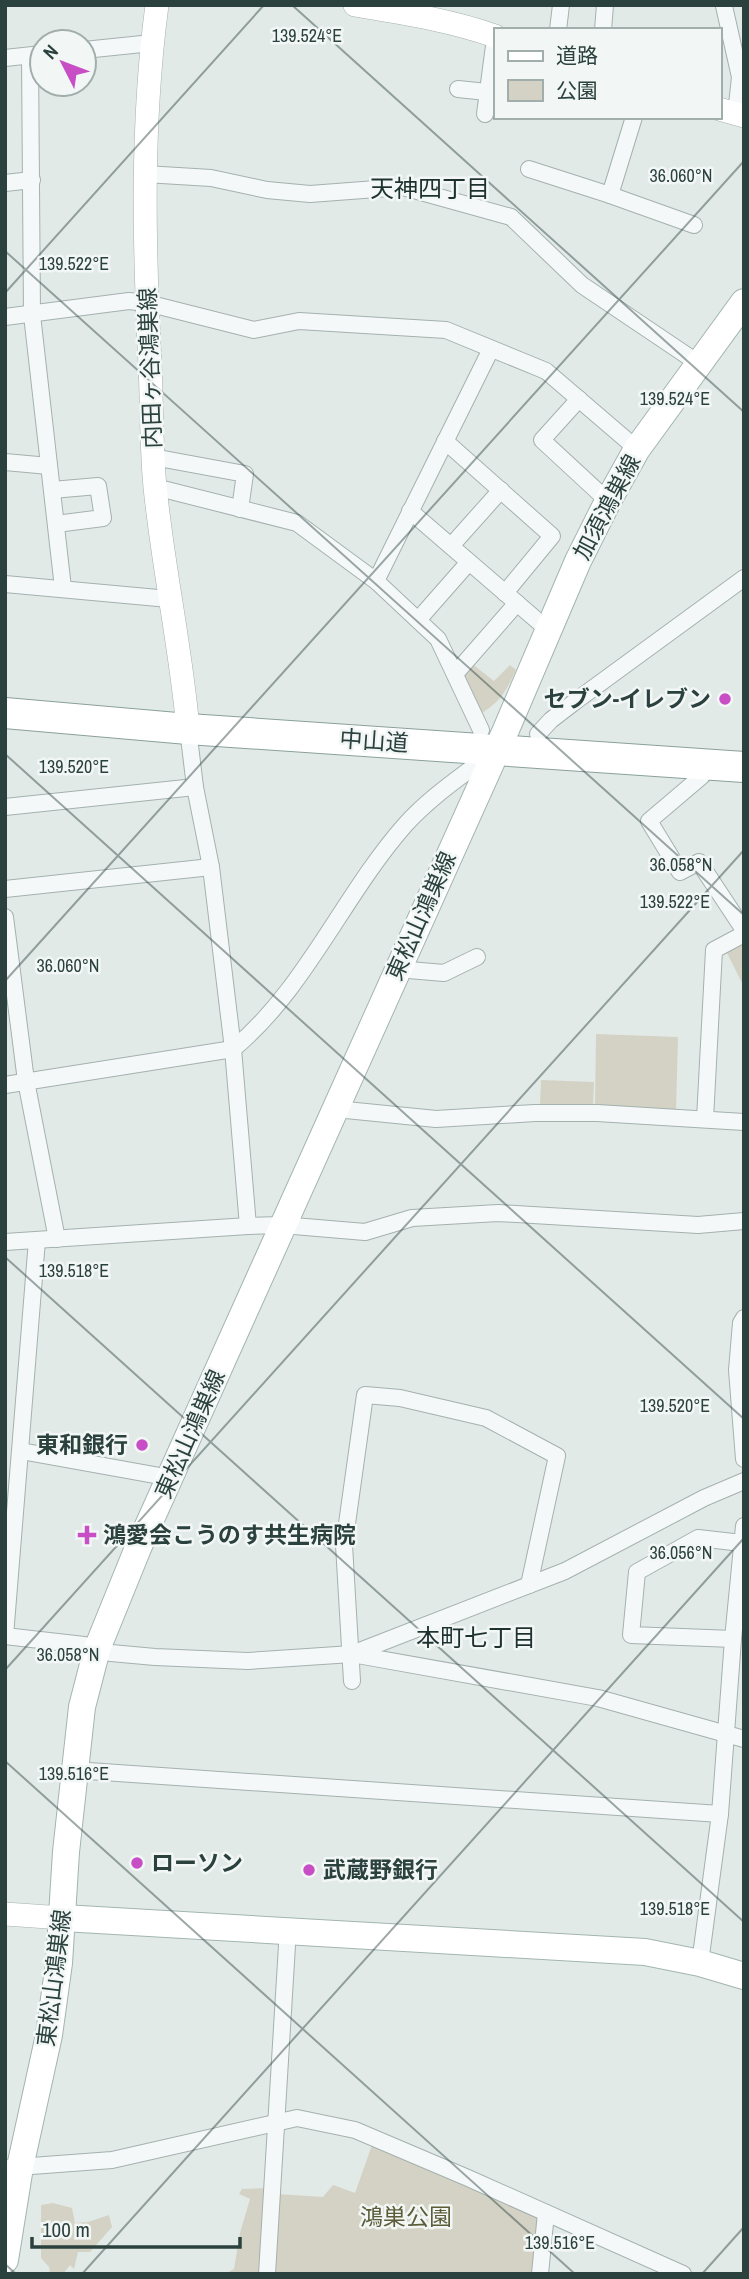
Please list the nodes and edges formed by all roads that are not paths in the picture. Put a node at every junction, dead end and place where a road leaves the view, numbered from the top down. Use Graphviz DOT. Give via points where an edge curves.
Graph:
graph roads {
  1 [pos="157,5"];
  2 [pos="355,5"];
  3 [pos="561,5"];
  4 [pos="605,5"];
  5 [pos="724,6"];
  6 [pos="558,28"];
  7 [pos="603,28"];
  8 [pos="494,37"];
  9 [pos="152,43"];
  10 [pos="494,44"];
  11 [pos="98,49"];
  12 [pos="28,56"];
  13 [pos="5,58"];
  14 [pos="458,89"];
  15 [pos="487,92"];
  16 [pos="35,98"];
  17 [pos="733,113"];
  18 [pos="485,114"];
  19 [pos="633,119"];
  20 [pos="529,169"];
  21 [pos="145,174"];
  22 [pos="32,180"];
  23 [pos="5,183"];
  24 [pos="610,195"];
  25 [pos="694,225"];
  26 [pos="744,302"];
  27 [pos="147,303"];
  28 [pos="32,315"];
  29 [pos="5,317"];
  30 [pos="491,349"];
  31 [pos="698,363"];
  32 [pos="579,399"];
  33 [pos="445,441"];
  34 [pos="638,450"];
  35 [pos="153,457"];
  36 [pos="5,462"];
  37 [pos="49,466"];
  38 [pos="155,487"];
  39 [pos="52,490"];
  40 [pos="500,490"];
  41 [pos="608,501"];
  42 [pos="240,509"];
  43 [pos="410,512"];
  44 [pos="55,524"];
  45 [pos="451,546"];
  46 [pos="469,562"];
  47 [pos="744,578"];
  48 [pos="376,581"];
  49 [pos="5,584"];
  50 [pos="63,588"];
  51 [pos="511,598"];
  52 [pos="169,599"];
  53 [pos="418,621"];
  54 [pos="547,629"];
  55 [pos="455,674"];
  56 [pos="5,697"];
  57 [pos="5,713"];
  58 [pos="187,719"];
  59 [pos="538,734"];
  60 [pos="494,737"];
  61 [pos="744,750"];
  62 [pos="702,764"];
  63 [pos="744,767"];
  64 [pos="195,787"];
  65 [pos="5,807"];
  66 [pos="211,867"];
  67 [pos="5,889"];
  68 [pos="5,917"];
  69 [pos="744,932"];
  70 [pos="477,957"];
  71 [pos="397,969"];
  72 [pos="233,1049"];
  73 [pos="26,1081"];
  74 [pos="5,1085"];
  75 [pos="336,1109"];
  76 [pos="705,1119"];
  77 [pos="744,1122"];
  78 [pos="744,1221"];
  79 [pos="248,1226"];
  80 [pos="282,1226"];
  81 [pos="57,1239"];
  82 [pos="37,1240"];
  83 [pos="5,1241"];
  84 [pos="744,1318"];
  85 [pos="21,1451"];
  86 [pos="744,1459"];
  87 [pos="171,1478"];
  88 [pos="744,1481"];
  89 [pos="744,1526"];
  90 [pos="742,1543"];
  91 [pos="529,1585"];
  92 [pos="5,1636"];
  93 [pos="733,1639"];
  94 [pos="97,1649"];
  95 [pos="352,1654"];
  96 [pos="352,1681"];
  97 [pos="726,1733"];
  98 [pos="744,1739"];
  99 [pos="74,1770"];
  100 [pos="720,1814"];
  101 [pos="5,1914"];
  102 [pos="63,1918"];
  103 [pos="288,1929"];
  104 [pos="700,1962"];
  105 [pos="744,1976"];
  106 [pos="277,2122"];
  107 [pos="13,2167"];
  108 [pos="545,2213"];
  109 [pos="5,2260"];
  110 [pos="267,2274"];
  111 [pos="540,2274"];
  112 [pos="683,2274"];
  1 -- 9 [label="main road, 内田ヶ谷鴻巣線"];
  2 -- 8 [label="main road" via="421,15"];
  3 -- 6 [label="street"];
  4 -- 7 [label="street"];
  5 -- 17 [label="street" via="740,77"];
  9 -- 11 [label="street"];
  9 -- 21 [label="main road, 内田ヶ谷鴻巣線"];
  10 -- 15 [label="street"];
  12 -- 13 [label="street"];
  14 -- 15 [label="street"];
  15 -- 18 [label="street"];
  16 -- 22 [label="street"];
  19 -- 24 [label="street"];
  20 -- 24 [label="street"];
  21 -- 27 [label="main road, 内田ヶ谷鴻巣線"];
  21 -- 31 [label="street" via="211,178 310,194 402,187 510,217 582,285"];
  22 -- 23 [label="street"];
  22 -- 28 [label="street"];
  24 -- 25 [label="street"];
  26 -- 31 [label="main road, 加須鴻巣線"];
  27 -- 28 [label="street" via="129,301"];
  27 -- 30 [label="street" via="254,330 299,321 446,330"];
  27 -- 35 [label="main road, 内田ヶ谷鴻巣線"];
  28 -- 29 [label="street"];
  28 -- 37 [label="street"];
  30 -- 32 [label="street" via="546,371"];
  30 -- 33 [label="street"];
  31 -- 34 [label="main road, 加須鴻巣線"];
  32 -- 34 [label="street"];
  32 -- 41 [label="street" via="542,440"];
  33 -- 40 [label="street"];
  33 -- 43 [label="street"];
  34 -- 41 [label="main road, 加須鴻巣線"];
  35 -- 38 [label="main road, 内田ヶ谷鴻巣線"];
  35 -- 42 [label="street" via="245,474"];
  36 -- 37 [label="street"];
  37 -- 39 [label="street"];
  38 -- 42 [label="street"];
  38 -- 52 [label="main road, 内田ヶ谷鴻巣線"];
  39 -- 44 [label="street"];
  39 -- 44 [label="street" via="97,486 103,518"];
  40 -- 45 [label="street"];
  40 -- 51 [label="street" via="552,536"];
  41 -- 54 [label="main road, 加須鴻巣線"];
  42 -- 48 [label="street" via="297,523"];
  43 -- 45 [label="street"];
  43 -- 48 [label="street"];
  44 -- 50 [label="street"];
  45 -- 46 [label="street"];
  46 -- 51 [label="street"];
  46 -- 53 [label="street"];
  47 -- 59 [label="street" via="577,700"];
  48 -- 53 [label="street"];
  49 -- 50 [label="street"];
  50 -- 52 [label="street"];
  51 -- 54 [label="street"];
  51 -- 55 [label="street"];
  52 -- 58 [label="main road, 内田ヶ谷鴻巣線"];
  53 -- 55 [label="street" via="438,639"];
  54 -- 60 [label="main road, 加須鴻巣線"];
  55 -- 60 [label="street"];
  56 -- 58 [label="highway, 中山道"];
  57 -- 58 [label="highway, 中山道"];
  58 -- 60 [label="highway, 中山道"];
  58 -- 64 [label="street"];
  59 -- 60 [label="highway, 中山道"];
  59 -- 61 [label="highway, 中山道"];
  60 -- 62 [label="highway, 中山道"];
  60 -- 71 [label="main road, 東松山鴻巣線"];
  60 -- 72 [label="street" via="406,824 315,953 255,1031"];
  62 -- 63 [label="highway, 中山道"];
  62 -- 69 [label="street" via="702,776 649,821 680,872 699,862"];
  64 -- 65 [label="street"];
  64 -- 66 [label="street"];
  66 -- 67 [label="street"];
  66 -- 72 [label="street"];
  68 -- 73 [label="street"];
  69 -- 76 [label="street" via="714,950"];
  70 -- 71 [label="street" via="444,973"];
  71 -- 75 [label="main road, 東松山鴻巣線"];
  72 -- 73 [label="street"];
  72 -- 79 [label="street"];
  73 -- 74 [label="street"];
  73 -- 81 [label="street"];
  75 -- 76 [label="street" via="436,1119 597,1113"];
  75 -- 80 [label="main road, 東松山鴻巣線"];
  76 -- 77 [label="street"];
  78 -- 80 [label="street" via="698,1226 498,1213 412,1218 365,1232"];
  79 -- 80 [label="street"];
  79 -- 81 [label="street"];
  80 -- 87 [label="main road, 東松山鴻巣線"];
  81 -- 82 [label="street"];
  82 -- 83 [label="street"];
  82 -- 85 [label="street"];
  84 -- 86 [label="street" via="737,1370"];
  85 -- 87 [label="street"];
  85 -- 92 [label="street"];
  87 -- 94 [label="main road, 東松山鴻巣線"];
  88 -- 91 [label="street"];
  89 -- 90 [label="street"];
  90 -- 93 [label="street"];
  90 -- 93 [label="street" via="698,1538 637,1572 631,1635"];
  91 -- 95 [label="street"];
  91 -- 95 [label="street" via="556,1455 486,1418 400,1398 365,1395 344,1545"];
  92 -- 94 [label="street"];
  93 -- 97 [label="street"];
  94 -- 95 [label="street" via="248,1661"];
  94 -- 99 [label="main road, 東松山鴻巣線" via="82,1707"];
  95 -- 96 [label="street"];
  95 -- 97 [label="street" via="598,1698"];
  97 -- 98 [label="street"];
  97 -- 100 [label="street"];
  99 -- 100 [label="street"];
  99 -- 102 [label="main road, 東松山鴻巣線"];
  100 -- 104 [label="street"];
  101 -- 102 [label="main road"];
  102 -- 103 [label="main road"];
  102 -- 107 [label="main road, 東松山鴻巣線" via="49,2035"];
  103 -- 104 [label="main road" via="645,1952"];
  103 -- 106 [label="street"];
  104 -- 105 [label="main road"];
  106 -- 107 [label="street" via="112,2160"];
  106 -- 108 [label="street" via="297,2118 355,2130"];
  106 -- 110 [label="street"];
  107 -- 109 [label="main road, 東松山鴻巣線"];
  108 -- 111 [label="street"];
  108 -- 112 [label="street"];
}
